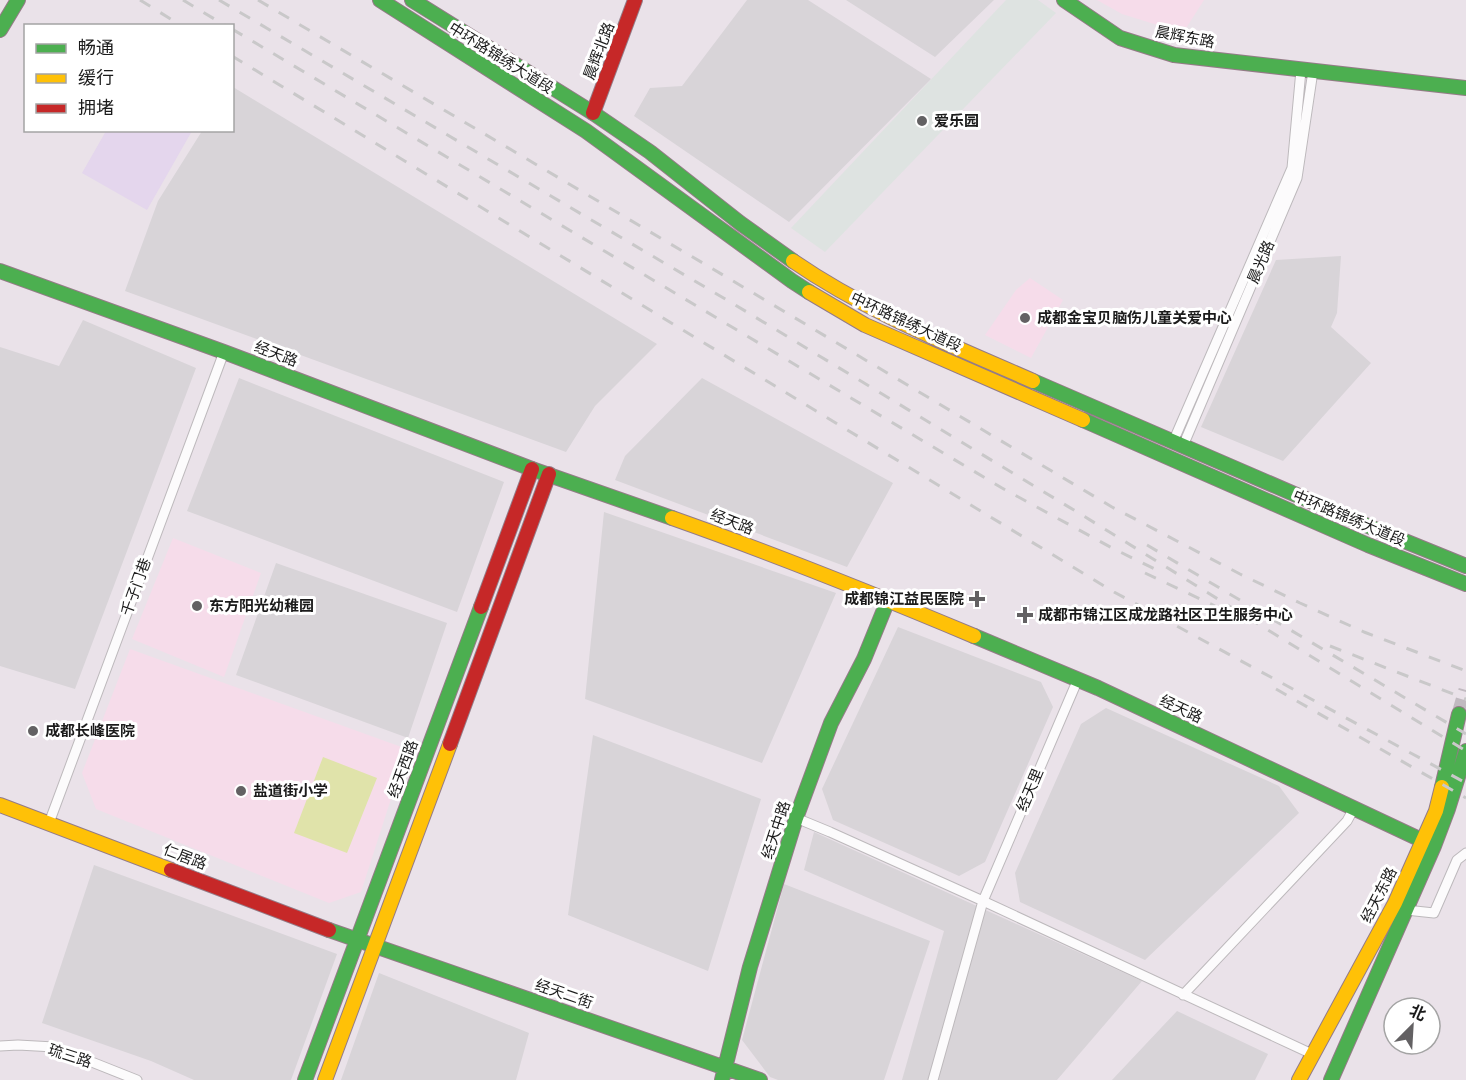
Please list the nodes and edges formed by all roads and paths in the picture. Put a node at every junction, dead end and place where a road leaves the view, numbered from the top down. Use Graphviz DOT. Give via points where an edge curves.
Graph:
graph roads {
  1 [pos="18,0"];
  2 [pos="380,0"];
  3 [pos="412,0"];
  4 [pos="635,0"];
  5 [pos="1064,0"];
  6 [pos="0,30"];
  7 [pos="1307,70"];
  8 [pos="1466,88"];
  9 [pos="593,113"];
  10 [pos="0,271"];
  11 [pos="224,352"];
  12 [pos="1178,444"];
  13 [pos="532,469"];
  14 [pos="549,474"];
  15 [pos="1466,566"];
  16 [pos="1466,584"];
  17 [pos="888,600"];
  18 [pos="1078,679"];
  19 [pos="1460,714"];
  20 [pos="1466,751"];
  21 [pos="0,806"];
  22 [pos="1354,808"];
  23 [pos="796,819"];
  24 [pos="49,823"];
  25 [pos="1428,843"];
  26 [pos="1466,853"];
  27 [pos="983,901"];
  28 [pos="1406,910"];
  29 [pos="357,941"];
  30 [pos="375,947"];
  31 [pos="1183,995"];
  32 [pos="0,1046"];
  33 [pos="1312,1054"];
  34 [pos="724,1074"];
  35 [pos="137,1080"];
  36 [pos="305,1080"];
  37 [pos="325,1080"];
  38 [pos="760,1080"];
  39 [pos="933,1080"];
  40 [pos="1299,1080"];
  41 [pos="1330,1080"];
  1 -- 6 [label="street"];
  2 -- 16 [label="street, 中环路锦绣大道段" via="585,131 792,281 866,325"];
  3 -- 9 [label="street, 中环路锦绣大道段"];
  4 -- 9 [label="street, 晨辉北路"];
  5 -- 7 [label="street, 晨辉东路" via="1120,38 1174,55"];
  7 -- 8 [label="street, 晨辉东路"];
  7 -- 12 [label="street, 晨光路" via="1297,178"];
  9 -- 12 [label="street, 中环路锦绣大道段" via="749,230 862,303"];
  10 -- 11 [label="street, 经天路"];
  11 -- 13 [label="street, 经天路"];
  11 -- 24 [label="street, 千子门巷"];
  12 -- 15 [label="street, 中环路锦绣大道段"];
  13 -- 14 [label="street, 经天路"];
  13 -- 29 [label="street, 经天西路"];
  14 -- 17 [label="street, 经天路"];
  14 -- 30 [label="street"];
  17 -- 18 [label="street, 经天路"];
  17 -- 23 [label="street, 经天中路" via="831,723"];
  18 -- 22 [label="street, 经天路"];
  18 -- 27 [label="street, 经天里"];
  19 -- 25 [label="street, 经天东路"];
  20 -- 25 [label="street, 经天东路" via="1448,809"];
  21 -- 24 [label="street, 仁居路"];
  22 -- 25 [label="street, 经天路"];
  22 -- 31 [label="street" via="1347,821"];
  23 -- 27 [label="street"];
  23 -- 34 [label="street, 经天中路" via="750,967"];
  24 -- 29 [label="street, 仁居路"];
  25 -- 28 [label="street, 经天东路"];
  25 -- 33 [label="street, 经天东路"];
  26 -- 28 [label="street" via="1457,860 1434,913"];
  27 -- 31 [label="street"];
  27 -- 39 [label="street, 经天里"];
  28 -- 41 [label="street, 经天东路"];
  29 -- 30 [label="street, 经天二街"];
  29 -- 36 [label="street, 经天西路"];
  30 -- 34 [label="street, 经天二街"];
  30 -- 37 [label="street"];
  31 -- 33 [label="street"];
  32 -- 35 [label="street, 琉三路" via="54,1047"];
  33 -- 40 [label="street, 经天东路"];
  34 -- 38 [label="street, 经天二街"];
}
